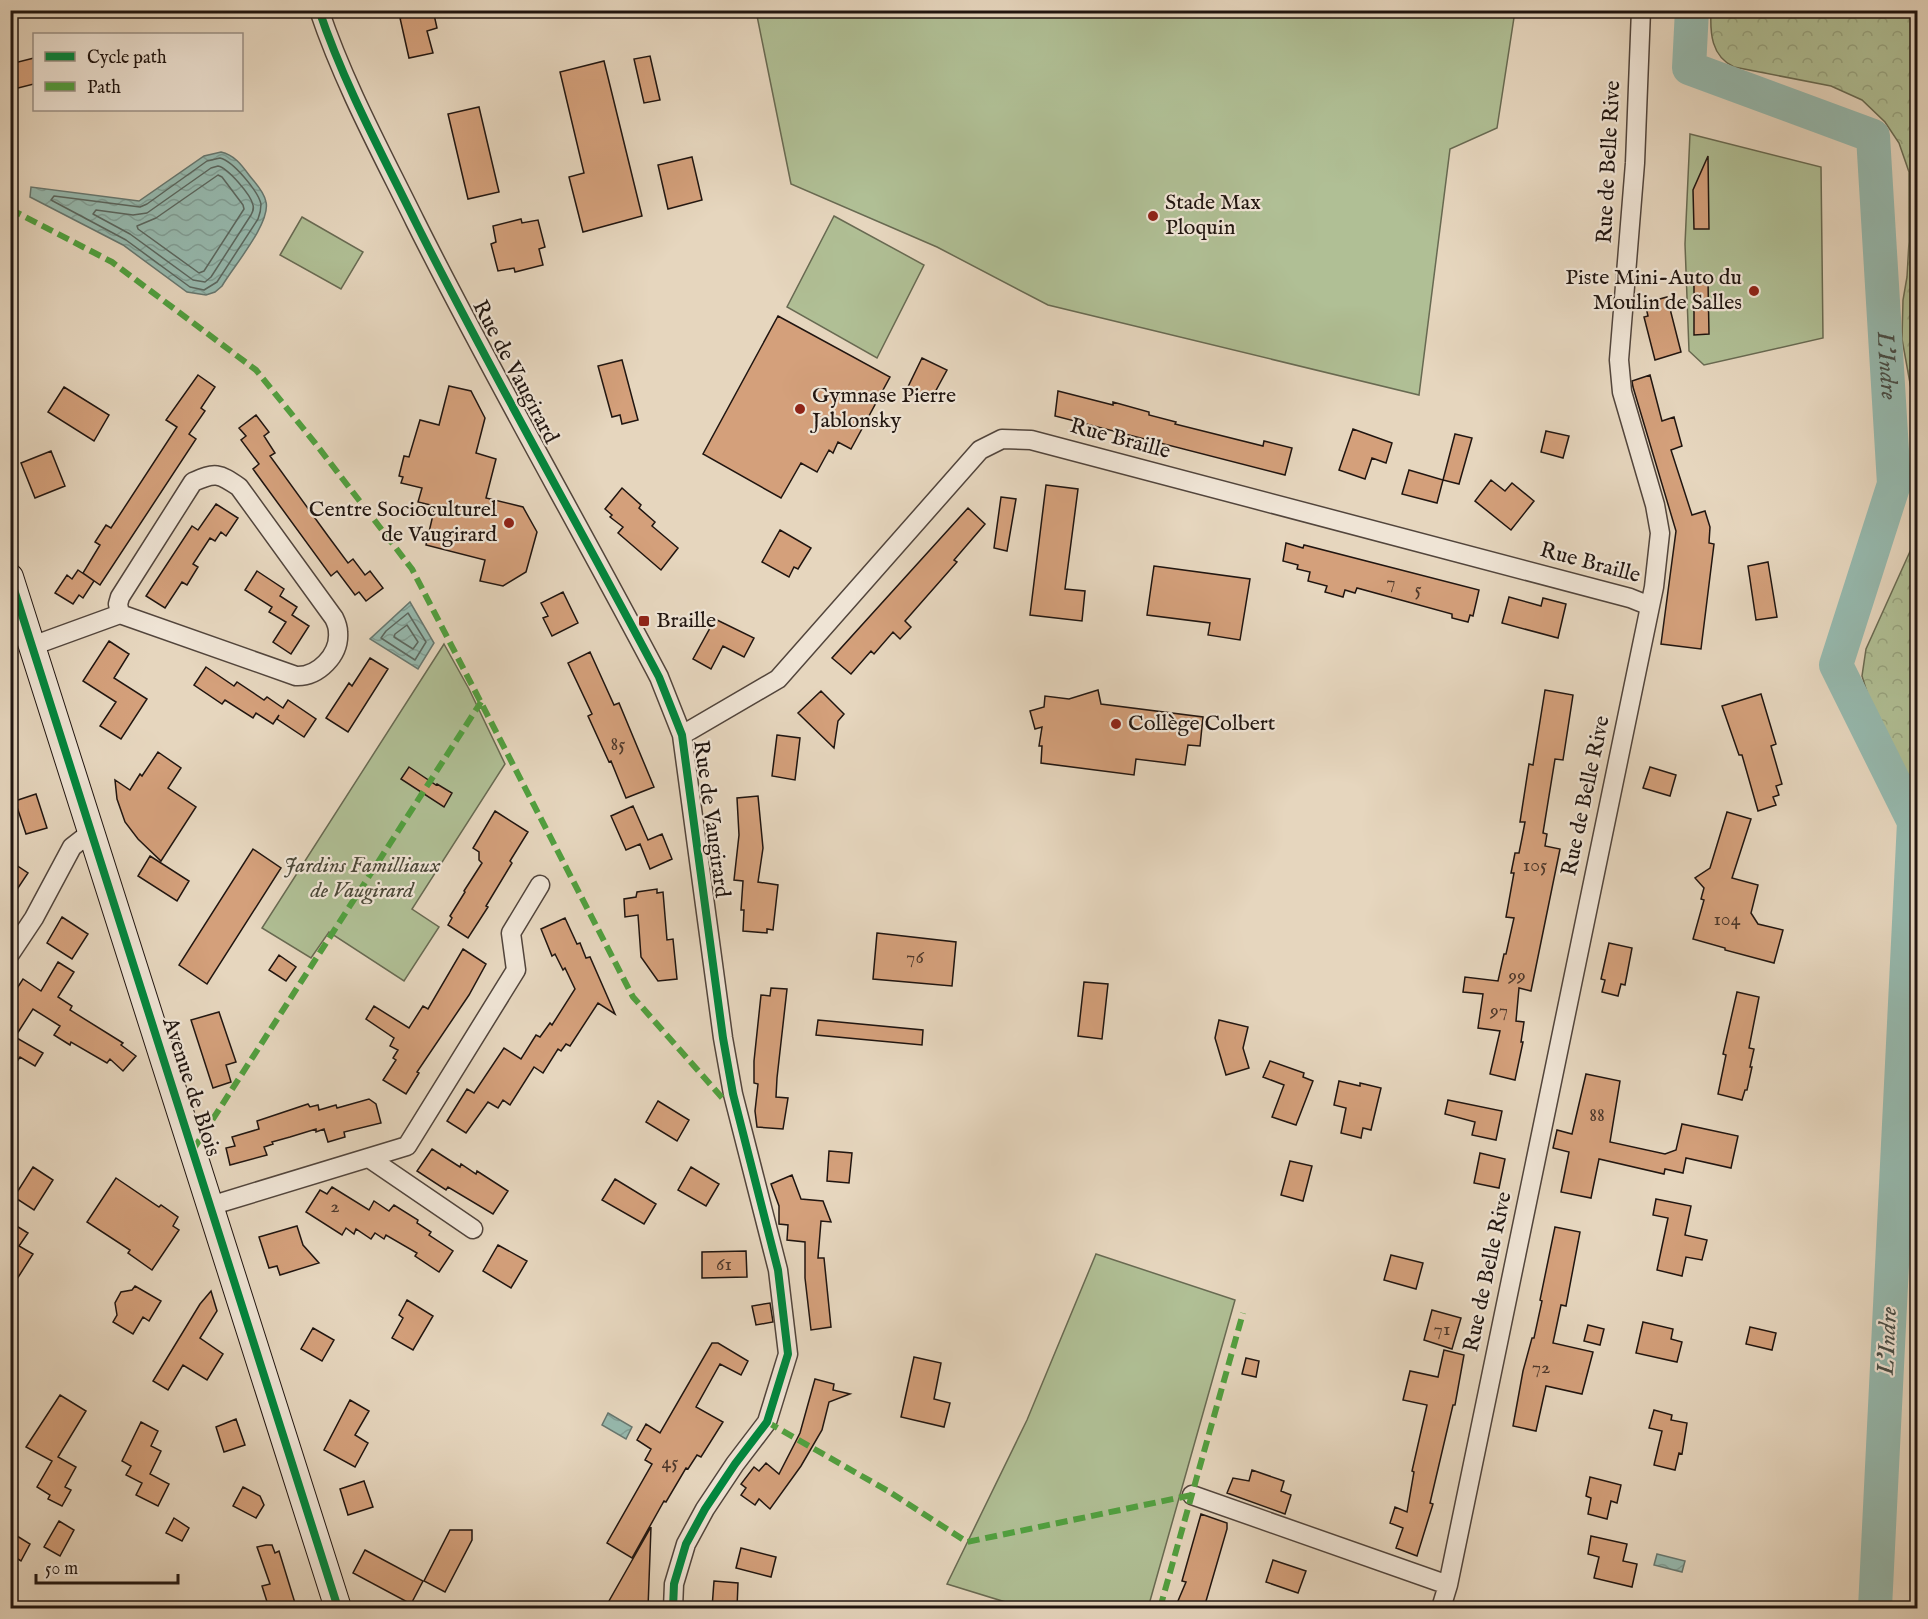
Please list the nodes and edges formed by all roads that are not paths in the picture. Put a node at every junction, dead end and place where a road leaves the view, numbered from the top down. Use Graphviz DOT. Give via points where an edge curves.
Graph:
graph roads {
  1 [pos="320,10"];
  2 [pos="1641,10"];
  3 [pos="10,577"];
  4 [pos="1650,606"];
  5 [pos="120,614"];
  6 [pos="32,646"];
  7 [pos="682,735"];
  8 [pos="90,833"];
  9 [pos="540,885"];
  10 [pos="10,954"];
  11 [pos="369,1158"];
  12 [pos="210,1206"];
  13 [pos="472,1229"];
  14 [pos="1192,1495"];
  15 [pos="1448,1585"];
  16 [pos="338,1608"];
  17 [pos="673,1608"];
  18 [pos="1441,1608"];
  1 -- 7 [label="street, Rue de Vaugirard" via="332,49 415,221 659,677"];
  2 -- 4 [label="street, Rue de Belle Rive" via="1635,163 1619,360 1622,392 1660,533"];
  3 -- 6 [label="main road, Avenue de Blois"];
  4 -- 7 [label="street, Rue Braille" via="1031,440 1002,439 980,450 778,679"];
  4 -- 15 [label="street, Rue de Belle Rive"];
  5 -- 5 [label="street" via="120,597 186,492 193,482 211,474 224,476 239,487 334,618 339,631 334,650 320,670 296,676"];
  5 -- 6 [label="street"];
  6 -- 8 [label="main road, Avenue de Blois"];
  7 -- 17 [label="street, Rue de Vaugirard" via="723,1038 733,1094 778,1270 788,1354 767,1422 705,1509 686,1544 674,1584"];
  8 -- 10 [label="street" via="72,847"];
  8 -- 12 [label="main road, Avenue de Blois"];
  9 -- 11 [label="street" via="512,933 516,970 407,1146"];
  11 -- 12 [label="street"];
  11 -- 13 [label="street"];
  12 -- 16 [label="main road, Avenue de Blois"];
  14 -- 15 [label="street"];
  15 -- 18 [label="street, Rue de Belle Rive"];
}
